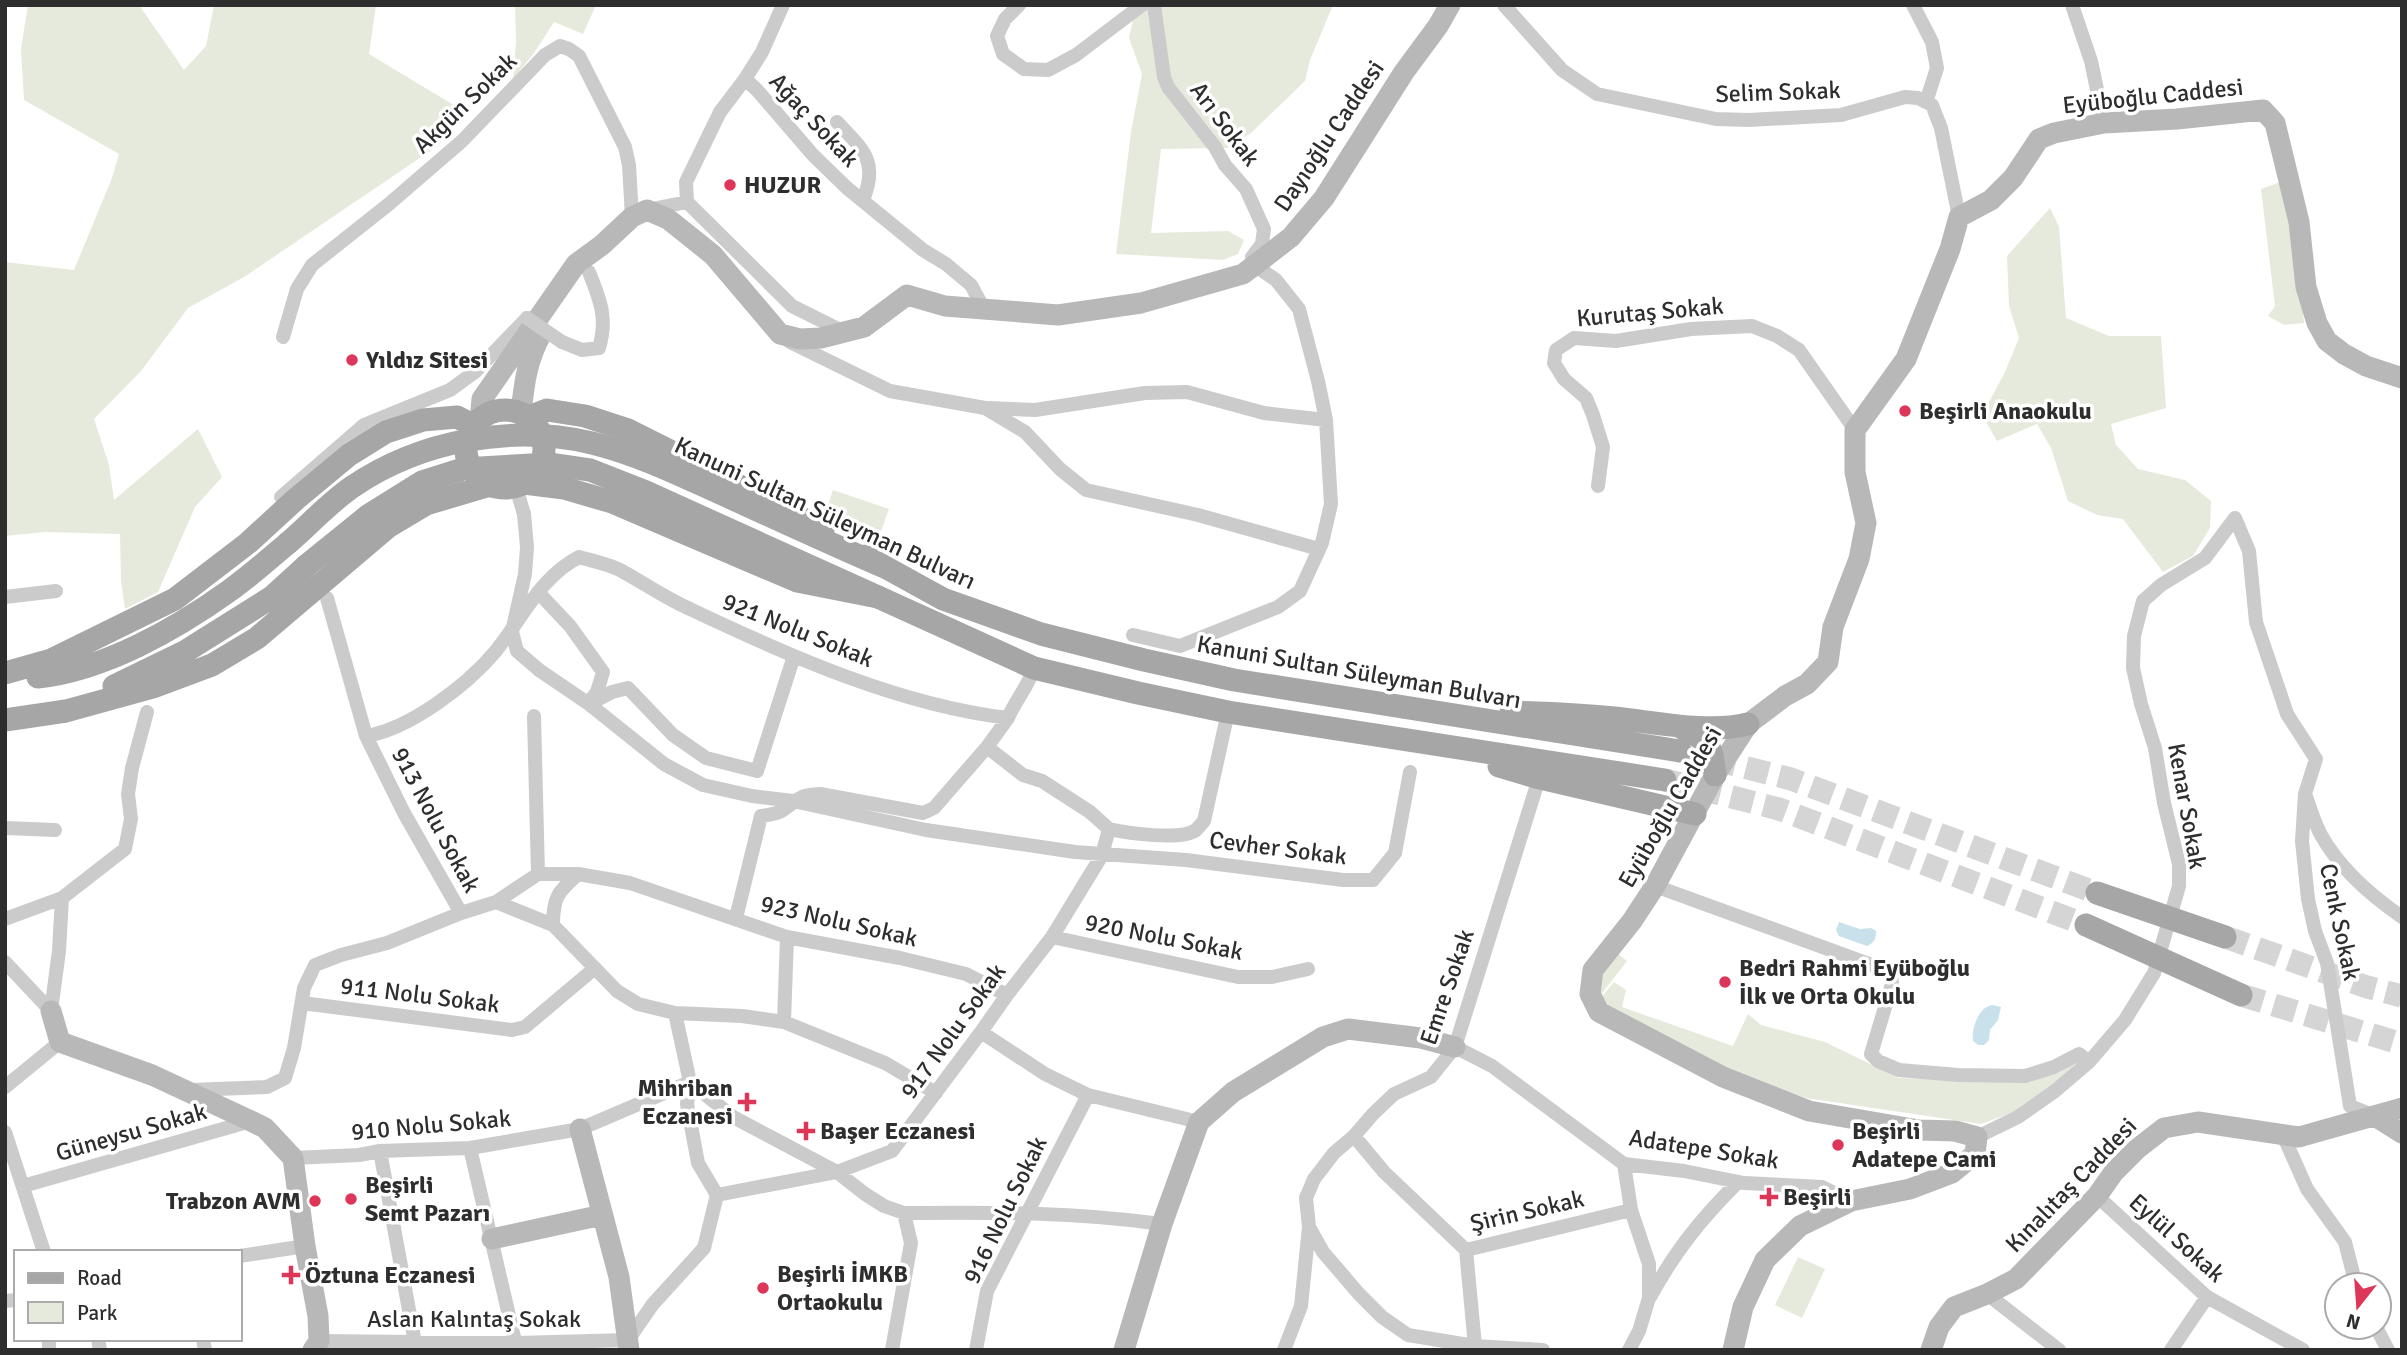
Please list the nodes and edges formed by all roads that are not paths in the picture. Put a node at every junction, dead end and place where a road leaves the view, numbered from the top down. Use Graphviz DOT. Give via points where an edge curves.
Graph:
graph roads {
  1 [pos="783,5"];
  2 [pos="1019,5"];
  3 [pos="1143,5"];
  4 [pos="1154,5"];
  5 [pos="1450,5"];
  6 [pos="1503,5"];
  7 [pos="1913,5"];
  8 [pos="2073,5"];
  9 [pos="745,79"];
  10 [pos="1926,102"];
  11 [pos="837,122"];
  12 [pos="2104,123"];
  13 [pos="863,200"];
  14 [pos="687,202"];
  15 [pos="640,213"];
  16 [pos="1959,217"];
  17 [pos="602,245"];
  18 [pos="1254,265"];
  19 [pos="589,272"];
  20 [pos="984,309"];
  21 [pos="844,332"];
  22 [pos="780,334"];
  23 [pos="283,337"];
  24 [pos="2402,378"];
  25 [pos="985,408"];
  26 [pos="525,415"];
  27 [pos="1326,420"];
  28 [pos="477,423"];
  29 [pos="1855,430"];
  30 [pos="490,485"];
  31 [pos="520,485"];
  32 [pos="1598,486"];
  33 [pos="281,497"];
  34 [pos="1319,549"];
  35 [pos="882,566"];
  36 [pos="56,591"];
  37 [pos="538,592"];
  38 [pos="5,597"];
  39 [pos="878,597"];
  40 [pos="327,598"];
  41 [pos="1133,635"];
  42 [pos="794,656"];
  43 [pos="1034,668"];
  44 [pos="5,673"];
  45 [pos="5,680"];
  46 [pos="589,704"];
  47 [pos="1424,710"];
  48 [pos="5,711"];
  49 [pos="148,712"];
  50 [pos="1228,712"];
  51 [pos="534,716"];
  52 [pos="1008,718"];
  53 [pos="5,720"];
  54 [pos="1748,724"];
  55 [pos="1677,725"];
  56 [pos="366,736"];
  57 [pos="1415,741"];
  58 [pos="986,747"];
  59 [pos="1680,751"];
  60 [pos="1410,772"];
  61 [pos="1715,775"];
  62 [pos="1665,780"];
  63 [pos="1536,788"];
  64 [pos="2305,794"];
  65 [pos="793,801"];
  66 [pos="1695,814"];
  67 [pos="5,828"];
  68 [pos="1110,829"];
  69 [pos="55,830"];
  70 [pos="1102,855"];
  71 [pos="538,874"];
  72 [pos="578,874"];
  73 [pos="1655,886"];
  74 [pos="2097,893"];
  75 [pos="62,898"];
  76 [pos="496,902"];
  77 [pos="461,913"];
  78 [pos="2402,917"];
  79 [pos="736,918"];
  80 [pos="5,919"];
  81 [pos="552,925"];
  82 [pos="2086,925"];
  83 [pos="788,937"];
  84 [pos="1052,937"];
  85 [pos="2225,937"];
  86 [pos="5,962"];
  87 [pos="595,968"];
  88 [pos="1308,969"];
  89 [pos="1007,995"];
  90 [pos="2241,995"];
  91 [pos="302,1003"];
  92 [pos="51,1012"];
  93 [pos="675,1013"];
  94 [pos="784,1022"];
  95 [pos="981,1032"];
  96 [pos="60,1042"];
  97 [pos="1455,1047"];
  98 [pos="2089,1062"];
  99 [pos="690,1082"];
  100 [pos="5,1087"];
  101 [pos="187,1091"];
  102 [pos="936,1093"];
  103 [pos="1087,1095"];
  104 [pos="2402,1108"];
  105 [pos="2375,1115"];
  106 [pos="251,1121"];
  107 [pos="1199,1122"];
  108 [pos="580,1129"];
  109 [pos="5,1132"];
  110 [pos="2402,1133"];
  111 [pos="2283,1135"];
  112 [pos="1353,1136"];
  113 [pos="1978,1137"];
  114 [pos="470,1149"];
  115 [pos="380,1151"];
  116 [pos="293,1158"];
  117 [pos="1624,1164"];
  118 [pos="837,1172"];
  119 [pos="1738,1182"];
  120 [pos="23,1186"];
  121 [pos="717,1195"];
  122 [pos="2098,1196"];
  123 [pos="1851,1201"];
  124 [pos="1631,1210"];
  125 [pos="1029,1212"];
  126 [pos="904,1213"];
  127 [pos="602,1215"];
  128 [pos="1162,1224"];
  129 [pos="1309,1227"];
  130 [pos="492,1239"];
  131 [pos="305,1246"];
  132 [pos="43,1250"];
  133 [pos="1466,1250"];
  134 [pos="242,1256"];
  135 [pos="2352,1271"];
  136 [pos="1987,1294"];
  137 [pos="2207,1297"];
  138 [pos="1649,1298"];
  139 [pos="415,1343"];
  140 [pos="1430,1344"];
  141 [pos="316,1345"];
  142 [pos="629,1345"];
  143 [pos="1475,1346"];
  144 [pos="516,1347"];
  145 [pos="892,1350"];
  146 [pos="976,1350"];
  147 [pos="1125,1350"];
  148 [pos="1284,1350"];
  149 [pos="1543,1350"];
  150 [pos="1629,1350"];
  151 [pos="1733,1350"];
  152 [pos="1931,1350"];
  153 [pos="2059,1350"];
  154 [pos="2171,1350"];
  155 [pos="2303,1350"];
  1 -- 9 [label="street"];
  2 -- 3 [label="street" via="997,36 1003,54 1024,69 1048,70"];
  4 -- 18 [label="street, Arı Sokak" via="1168,88 1246,189 1264,229 1262,244 1252,257"];
  5 -- 18 [label="street, Dayıoğlu Caddesi" via="1324,198 1291,237"];
  6 -- 10 [label="street, Selim Sokak" via="1562,70 1597,94 1727,119 1841,115 1905,97"];
  7 -- 10 [label="street" via="1932,42 1937,68"];
  8 -- 12 [label="street"];
  9 -- 13 [label="street, Ağaç Sokak" via="813,155"];
  9 -- 14 [label="street, Ağaç Sokak" via="720,112 686,182"];
  10 -- 16 [label="street" via="1932,105 1941,128"];
  11 -- 13 [label="street" via="865,151 871,166"];
  12 -- 16 [label="street, Eyüboğlu Caddesi" via="2039,139 2013,178 1990,200"];
  12 -- 24 [label="street, Eyüboğlu Caddesi" via="2263,110 2275,122 2299,222 2306,287 2316,323 2327,341 2344,354"];
  13 -- 20 [label="street, Ağaç Sokak" via="971,285"];
  14 -- 15 [label="street"];
  14 -- 21 [label="street" via="792,306"];
  15 -- 17 [label="street"];
  15 -- 22 [label="street" via="668,219 713,255"];
  15 -- 23 [label="street, Akgün Sokak" via="625,147 579,56 560,46 545,55 462,141 313,265 297,289"];
  16 -- 29 [label="street" via="1906,359"];
  17 -- 19 [label="street"];
  17 -- 28 [label="street" via="576,264 482,399"];
  18 -- 20 [label="street, Dayıoğlu Caddesi" via="1243,274 1141,303 1058,316"];
  18 -- 27 [label="street" via="1276,281 1299,309"];
  19 -- 26 [label="street" via="532,349 525,375"];
  19 -- 33 [label="street, bridge" via="605,328 599,348 582,350 562,342 527,318 476,371 450,390 364,425"];
  20 -- 21 [label="street, Dayıoğlu Caddesi" via="945,306 907,295 864,327"];
  21 -- 22 [label="street, Dayıoğlu Caddesi" via="800,340"];
  22 -- 25 [label="street" via="890,391"];
  25 -- 27 [label="street" via="1035,410 1145,393 1187,392 1264,413"];
  25 -- 34 [label="street" via="1025,432 1086,489"];
  26 -- 28 [label="main road" via="504,410"];
  26 -- 31 [label="main road" via="540,430 545,447 537,472"];
  26 -- 35 [label="main road" via="547,410 628,430 790,511"];
  27 -- 34 [label="street" via="1331,504"];
  28 -- 30 [label="main road" via="467,442 468,459 476,475"];
  28 -- 44 [label="main road" via="457,417 423,420 386,432 349,455 175,599 51,660"];
  29 -- 32 [label="street, Kurutaş Sokak" via="1799,350 1752,326 1691,329 1616,341 1574,338 1556,350 1554,363 1564,379 1586,397 1593,415 1603,447"];
  29 -- 54 [label="street, Eyüboğlu Caddesi" via="1855,472 1866,523 1859,559 1833,627 1828,662 1807,684"];
  30 -- 31 [label="main road"];
  30 -- 53 [label="main road" via="426,504 389,526 257,638 212,665 153,687 66,710"];
  31 -- 39 [label="main road" via="564,488 612,502 797,581"];
  31 -- 46 [label="street, bridge" via="527,547 512,632 517,651"];
  34 -- 41 [label="street" via="1300,591 1278,607 1180,646"];
  35 -- 45 [label="main road, Kanuni Sultan Süleyman Bulvarı, bridge" via="654,463 593,443 549,436 457,441 409,457 352,487 230,590 177,624 105,660 43,676"];
  35 -- 47 [label="main road, Kanuni Sultan Süleyman Bulvarı" via="943,599 1041,634 1234,680"];
  36 -- 38 [label="street"];
  37 -- 42 [label="street, 921 Nolu Sokak" via="579,556 618,569 660,595"];
  37 -- 46 [label="street" via="603,672"];
  37 -- 56 [label="street" via="470,677 420,713 384,733"];
  39 -- 43 [label="main road"];
  39 -- 48 [label="main road, bridge" via="590,470 549,464 463,469 422,482 369,514 272,597 186,651 120,684 50,706"];
  40 -- 56 [label="street, 913 Nolu Sokak"];
  42 -- 46 [label="street" via="757,771 706,758 673,735 628,688"];
  42 -- 52 [label="street, 921 Nolu Sokak" via="911,697"];
  43 -- 50 [label="main road"];
  43 -- 52 [label="street"];
  46 -- 65 [label="street" via="664,764 703,785"];
  47 -- 55 [label="main road" via="1538,712"];
  47 -- 59 [label="main road, Kanuni Sultan Süleyman Bulvarı"];
  49 -- 75 [label="street" via="132,768 125,849"];
  50 -- 57 [label="main road"];
  50 -- 68 [label="street, Cevher Sokak" via="1203,821 1196,830 1137,835"];
  51 -- 71 [label="street"];
  52 -- 58 [label="street"];
  54 -- 55 [label="main road" via="1734,728"];
  54 -- 61 [label="street, Eyüboğlu Caddesi"];
  55 -- 61 [label="main road" via="1703,737 1712,752"];
  56 -- 77 [label="street, 913 Nolu Sokak"];
  57 -- 62 [label="main road"];
  57 -- 66 [label="main road" via="1535,778"];
  58 -- 65 [label="street" via="934,808 923,813 820,794 804,794"];
  58 -- 68 [label="street"];
  60 -- 70 [label="street, Cevher Sokak" via="1395,853 1373,880"];
  61 -- 66 [label="street, Eyüboğlu Caddesi"];
  63 -- 97 [label="street, Emre Sokak"];
  64 -- 78 [label="street, Cenk Sokak" via="2321,834 2345,870"];
  64 -- 98 [label="street, Kenar Sokak" via="2316,759 2287,714 2256,622 2249,551 2235,518 2205,558 2143,601 2134,636 2133,668 2155,748 2179,864 2179,886 2154,973 2125,1020"];
  64 -- 105 [label="street, Cenk Sokak" via="2302,841 2308,899 2327,962 2350,1106"];
  65 -- 70 [label="street, Cevher Sokak" via="926,830"];
  65 -- 79 [label="street" via="782,812 761,816"];
  66 -- 73 [label="street, Eyüboğlu Caddesi"];
  67 -- 69 [label="street"];
  68 -- 70 [label="street"];
  70 -- 84 [label="street, 917 Nolu Sokak"];
  71 -- 72 [label="street, 923 Nolu Sokak"];
  71 -- 76 [label="street"];
  72 -- 79 [label="street, 923 Nolu Sokak" via="630,883"];
  72 -- 81 [label="street" via="558,892"];
  73 -- 98 [label="street" via="1891,972 1892,984 1871,1054 1889,1066 1958,1075 2025,1076 2079,1054"];
  73 -- 113 [label="street, Eyüboğlu Caddesi" via="1593,970 1590,994 1599,1012 1723,1077 1809,1111"];
  74 -- 85 [label="main road, bridge"];
  75 -- 80 [label="street"];
  75 -- 92 [label="street"];
  76 -- 77 [label="street, 913 Nolu Sokak"];
  76 -- 81 [label="street, 913 Nolu Sokak"];
  77 -- 91 [label="street" via="315,965"];
  79 -- 83 [label="street, 923 Nolu Sokak"];
  81 -- 87 [label="street, 913 Nolu Sokak"];
  82 -- 90 [label="main road, bridge"];
  83 -- 89 [label="street, 923 Nolu Sokak" via="966,975"];
  83 -- 94 [label="street"];
  84 -- 88 [label="street, 920 Nolu Sokak" via="1238,977 1272,977"];
  84 -- 89 [label="street, 917 Nolu Sokak"];
  86 -- 92 [label="street"];
  87 -- 91 [label="street, 911 Nolu Sokak" via="526,1027 512,1030"];
  87 -- 93 [label="street, 913 Nolu Sokak" via="617,991 638,1004"];
  89 -- 95 [label="street, 917 Nolu Sokak"];
  91 -- 101 [label="street" via="285,1078 267,1087"];
  92 -- 96 [label="street"];
  93 -- 94 [label="street, 913 Nolu Sokak"];
  93 -- 99 [label="street"];
  94 -- 102 [label="street, 913 Nolu Sokak" via="885,1063"];
  95 -- 102 [label="street, 917 Nolu Sokak"];
  95 -- 103 [label="street"];
  96 -- 100 [label="street"];
  96 -- 101 [label="street"];
  97 -- 107 [label="street" via="1421,1038 1348,1030 1323,1037 1233,1091"];
  97 -- 112 [label="street, Emre Sokak" via="1431,1077 1394,1094"];
  97 -- 117 [label="street, Adatepe Sokak" via="1492,1066"];
  98 -- 113 [label="street, Kenar Sokak" via="2055,1091"];
  99 -- 108 [label="street, 910 Nolu Sokak"];
  99 -- 118 [label="street" via="733,1117"];
  99 -- 121 [label="street" via="687,1104 698,1163"];
  101 -- 106 [label="street"];
  102 -- 118 [label="street, 917 Nolu Sokak" via="892,1151"];
  103 -- 107 [label="street"];
  103 -- 125 [label="street, 916 Nolu Sokak"];
  104 -- 105 [label="street, Kınalıtaş Caddesi"];
  105 -- 110 [label="street"];
  105 -- 111 [label="street, Kınalıtaş Caddesi" via="2299,1137"];
  106 -- 116 [label="street" via="265,1128"];
  106 -- 120 [label="street, Güneysu Sokak"];
  107 -- 128 [label="street"];
  108 -- 114 [label="street, 910 Nolu Sokak"];
  108 -- 127 [label="street"];
  109 -- 120 [label="street"];
  111 -- 122 [label="street, Kınalıtaş Caddesi" via="2198,1122 2164,1128 2114,1172"];
  111 -- 135 [label="street" via="2306,1189 2345,1242"];
  112 -- 129 [label="street, Emre Sokak" via="1314,1179 1306,1198"];
  112 -- 133 [label="street, Şirin Sokak"];
  113 -- 123 [label="street" via="1975,1154 1952,1172 1910,1189"];
  114 -- 115 [label="street, 910 Nolu Sokak"];
  114 -- 130 [label="street"];
  115 -- 116 [label="street, 910 Nolu Sokak"];
  115 -- 139 [label="street"];
  116 -- 131 [label="street"];
  117 -- 119 [label="street, Adatepe Sokak"];
  117 -- 124 [label="street"];
  118 -- 121 [label="street, 917 Nolu Sokak"];
  118 -- 126 [label="street" via="864,1194"];
  119 -- 123 [label="street, Adatepe Sokak" via="1822,1187"];
  119 -- 138 [label="street" via="1704,1215"];
  120 -- 132 [label="street"];
  121 -- 142 [label="street" via="704,1248 653,1304"];
  122 -- 136 [label="street, Kınalıtaş Caddesi" via="2016,1279"];
  122 -- 137 [label="street, Eylül Sokak"];
  123 -- 151 [label="street" via="1800,1226 1765,1260 1744,1307"];
  124 -- 133 [label="street, Şirin Sokak"];
  124 -- 138 [label="street" via="1649,1264"];
  125 -- 126 [label="street"];
  125 -- 128 [label="street"];
  125 -- 146 [label="street, 916 Nolu Sokak" via="987,1291"];
  126 -- 145 [label="street" via="911,1243"];
  127 -- 130 [label="street"];
  127 -- 142 [label="street" via="619,1277"];
  128 -- 147 [label="street"];
  129 -- 140 [label="street" via="1323,1252 1382,1317"];
  129 -- 148 [label="street, Emre Sokak" via="1301,1306"];
  130 -- 144 [label="street"];
  131 -- 134 [label="street"];
  131 -- 141 [label="street" via="318,1316"];
  133 -- 143 [label="street"];
  136 -- 152 [label="street, Kınalıtaş Caddesi" via="1954,1307 1939,1327"];
  136 -- 153 [label="street"];
  137 -- 154 [label="street"];
  137 -- 155 [label="street, Eylül Sokak"];
  138 -- 150 [label="street"];
  139 -- 141 [label="street, Aslan Kalıntaş Sokak"];
  139 -- 144 [label="street, Aslan Kalıntaş Sokak"];
  140 -- 143 [label="street"];
  142 -- 144 [label="street, Aslan Kalıntaş Sokak"];
  143 -- 149 [label="street"];
}
